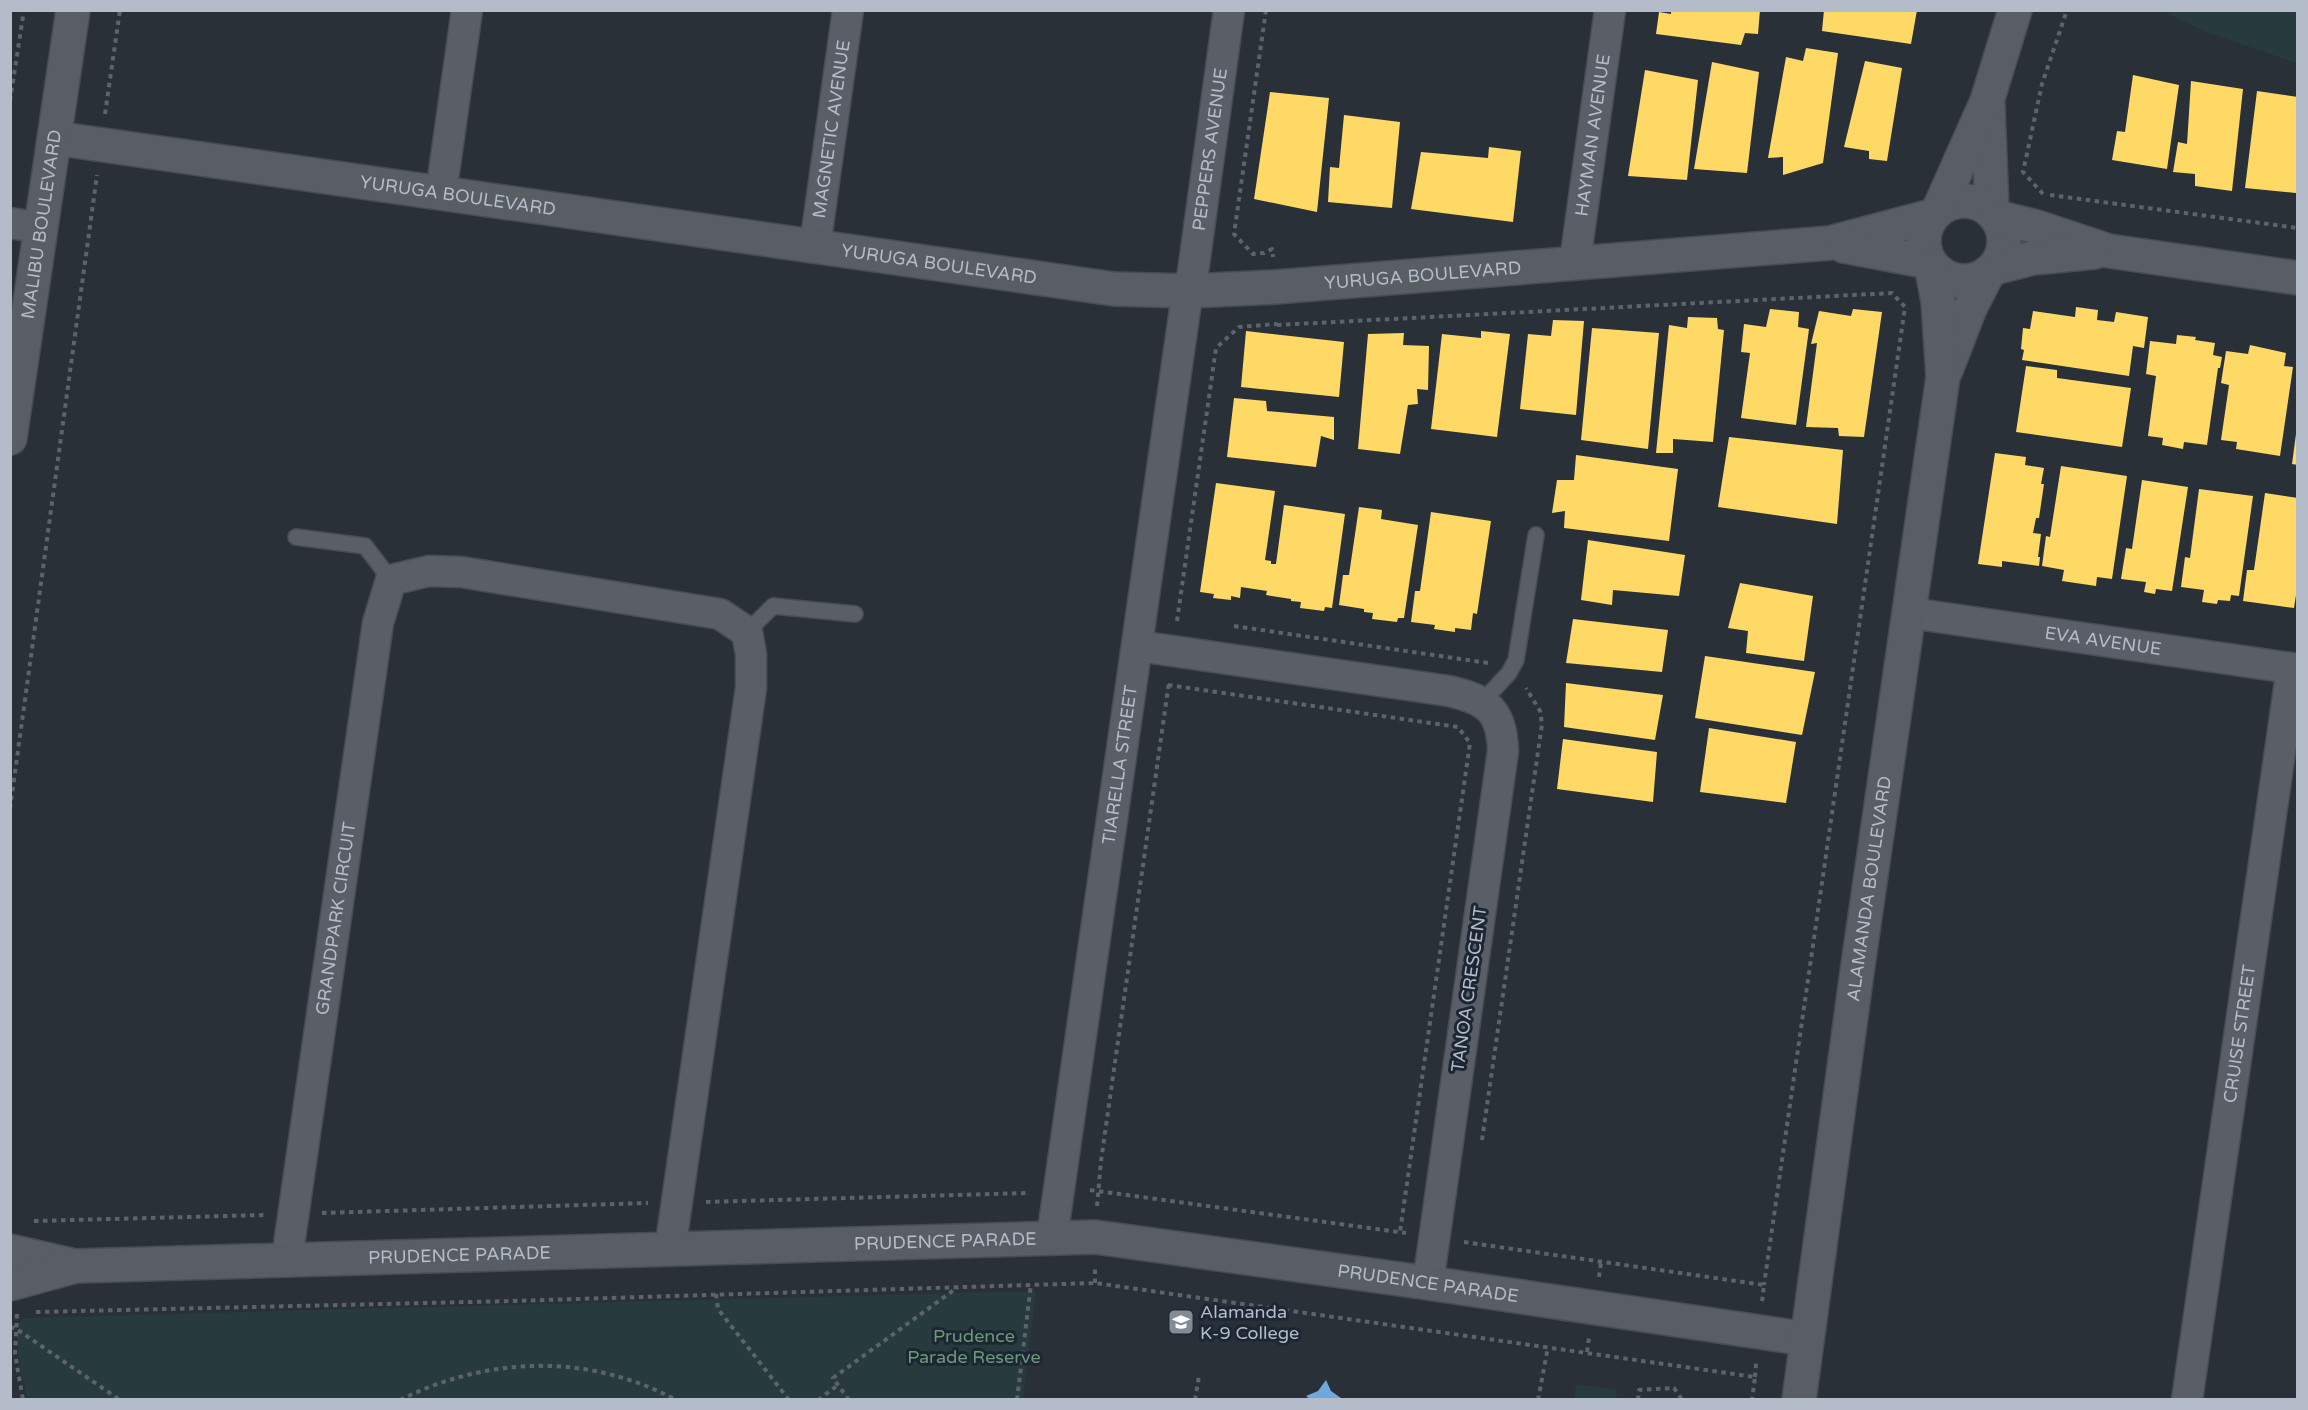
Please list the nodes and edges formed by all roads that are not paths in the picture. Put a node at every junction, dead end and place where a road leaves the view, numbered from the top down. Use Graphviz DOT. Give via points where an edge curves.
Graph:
graph roads {
  1 [pos="73,10"];
  2 [pos="467,10"];
  3 [pos="848,10"];
  4 [pos="1229,10"];
  5 [pos="1610,10"];
  6 [pos="2015,10"];
  7 [pos="1987,101"];
  8 [pos="54,138"];
  9 [pos="441,193"];
  10 [pos="1935,212"];
  11 [pos="1994,215"];
  12 [pos="26,226"];
  13 [pos="1830,243"];
  14 [pos="815,246"];
  15 [pos="2109,251"];
  16 [pos="1575,262"];
  17 [pos="1930,264"];
  18 [pos="1991,271"];
  19 [pos="2298,278"];
  20 [pos="1190,291"];
  21 [pos="1943,377"];
  22 [pos="10,438"];
  23 [pos="1536,535"];
  24 [pos="296,537"];
  25 [pos="391,580"];
  26 [pos="855,614"];
  27 [pos="1910,614"];
  28 [pos="747,632"];
  29 [pos="1138,646"];
  30 [pos="2295,668"];
  31 [pos="1482,702"];
  32 [pos="1052,1238"];
  33 [pos="670,1250"];
  34 [pos="10,1251"];
  35 [pos="287,1259"];
  36 [pos="76,1266"];
  37 [pos="1428,1283"];
  38 [pos="14,1298"];
  39 [pos="1807,1339"];
  40 [pos="1799,1400"];
  41 [pos="2187,1400"];
  1 -- 8 [label="street, MALIBU BOULEVARD"];
  2 -- 9 [label="street"];
  3 -- 14 [label="street, MAGNETIC AVENUE"];
  4 -- 20 [label="street, PEPPERS AVENUE"];
  5 -- 16 [label="street, HAYMAN AVENUE"];
  6 -- 7 [label="street"];
  7 -- 10 [label="street"];
  7 -- 11 [label="street"];
  8 -- 9 [label="street, YURUGA BOULEVARD"];
  8 -- 12 [label="street, MALIBU BOULEVARD"];
  9 -- 14 [label="street, YURUGA BOULEVARD"];
  10 -- 11 [label="street" via="1961,201 1972,201"];
  10 -- 13 [label="street, YURUGA BOULEVARD"];
  10 -- 17 [label="street" via="1923,239"];
  11 -- 15 [label="street"];
  11 -- 18 [label="street" via="2004,243 2002,256"];
  12 -- 22 [label="street, MALIBU BOULEVARD"];
  13 -- 16 [label="street, YURUGA BOULEVARD"];
  13 -- 17 [label="street, YURUGA BOULEVARD"];
  14 -- 20 [label="street, YURUGA BOULEVARD" via="1105,288"];
  15 -- 18 [label="street" via="2033,258"];
  15 -- 19 [label="street"];
  16 -- 20 [label="street, YURUGA BOULEVARD"];
  17 -- 18 [label="street" via="1951,280 1964,282 1977,280"];
  17 -- 21 [label="street, ALAMANDA BOULEVARD" via="1938,301"];
  18 -- 21 [label="street, ALAMANDA BOULEVARD" via="1970,308"];
  20 -- 29 [label="street, TIARELLA STREET"];
  21 -- 27 [label="street, ALAMANDA BOULEVARD"];
  23 -- 31 [label="lane" via="1516,660"];
  24 -- 25 [label="lane" via="365,546"];
  25 -- 28 [label="street" via="429,571 461,572 720,614"];
  25 -- 35 [label="street, GRANDPARK CIRCUIT" via="378,623"];
  26 -- 28 [label="lane" via="773,606"];
  27 -- 30 [label="street, EVA AVENUE"];
  27 -- 39 [label="street, ALAMANDA BOULEVARD"];
  28 -- 33 [label="street" via="751,688"];
  29 -- 31 [label="street" via="1449,691"];
  29 -- 32 [label="street, TIARELLA STREET"];
  30 -- 41 [label="street, CRUISE STREET"];
  31 -- 37 [label="street, TANOA CRESCENT" via="1501,725 1503,751"];
  32 -- 33 [label="street, PRUDENCE PARADE"];
  32 -- 37 [label="street, PRUDENCE PARADE" via="1119,1239"];
  33 -- 35 [label="street, PRUDENCE PARADE"];
  34 -- 36 [label="street, PRUDENCE PARADE"];
  35 -- 36 [label="street, PRUDENCE PARADE"];
  36 -- 38 [label="street, PRUDENCE PARADE"];
  37 -- 39 [label="street, PRUDENCE PARADE"];
  39 -- 40 [label="street, ALAMANDA BOULEVARD"];
}
